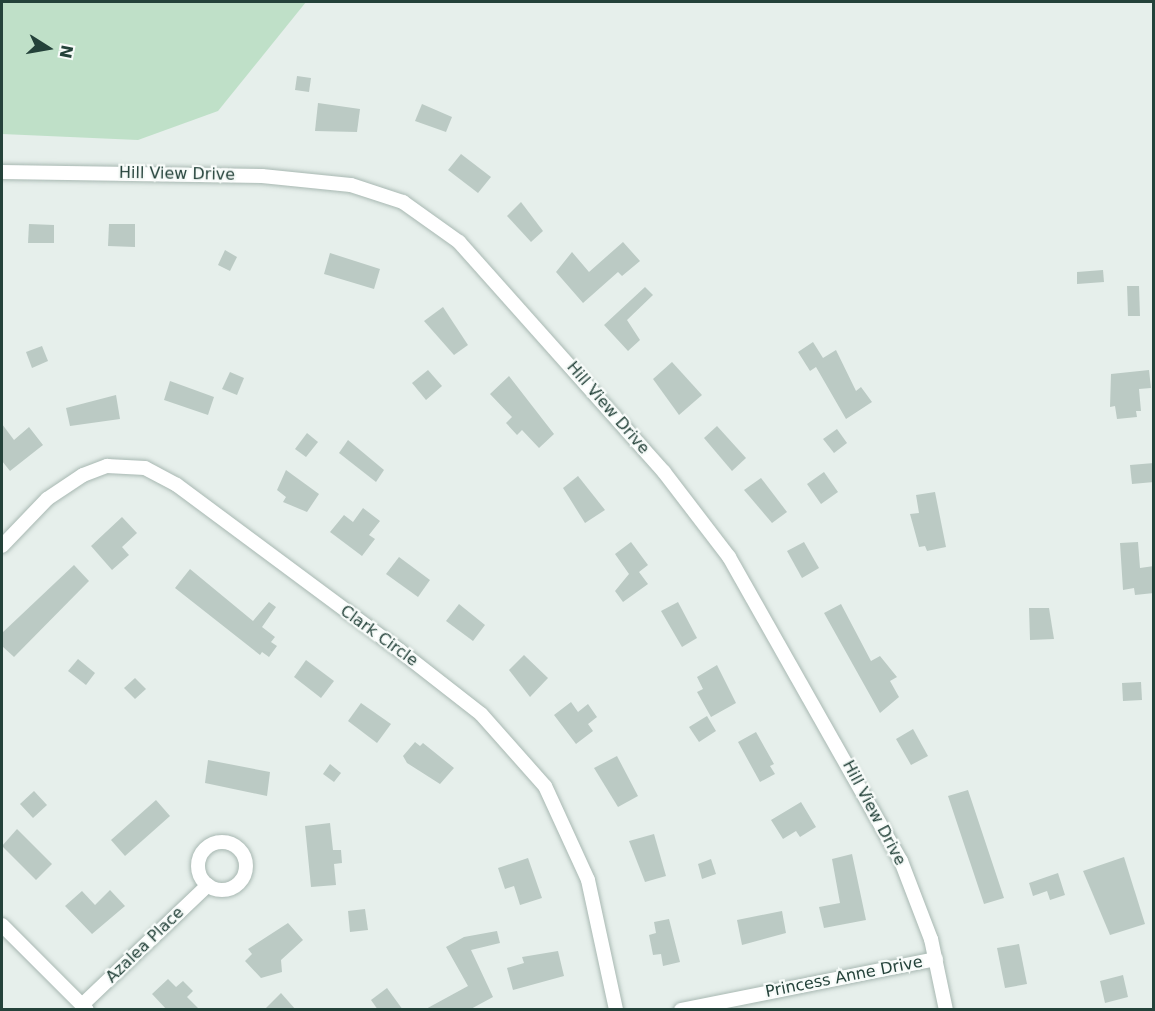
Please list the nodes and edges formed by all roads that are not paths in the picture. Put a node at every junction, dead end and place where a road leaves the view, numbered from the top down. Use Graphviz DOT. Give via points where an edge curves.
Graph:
graph roads {
  1 [pos="2,172"];
  2 [pos="2,546"];
  3 [pos="208,885"];
  4 [pos="2,924"];
  5 [pos="936,959"];
  6 [pos="85,1007"];
  7 [pos="616,1010"];
  8 [pos="681,1010"];
  9 [pos="946,1010"];
  1 -- 5 [label="street, Hill View Drive" via="262,176 351,185 403,202 459,242 664,472 729,557 901,861"];
  2 -- 7 [label="street, Clark Circle" via="47,499 82,475 107,466 144,468 177,485 399,650 481,714 545,786 588,880"];
  3 -- 6 [label="street, Azalea Place"];
  4 -- 6 [label="street"];
  5 -- 8 [label="street, Princess Anne Drive"];
  5 -- 9 [label="street, Hill View Drive"];
}
